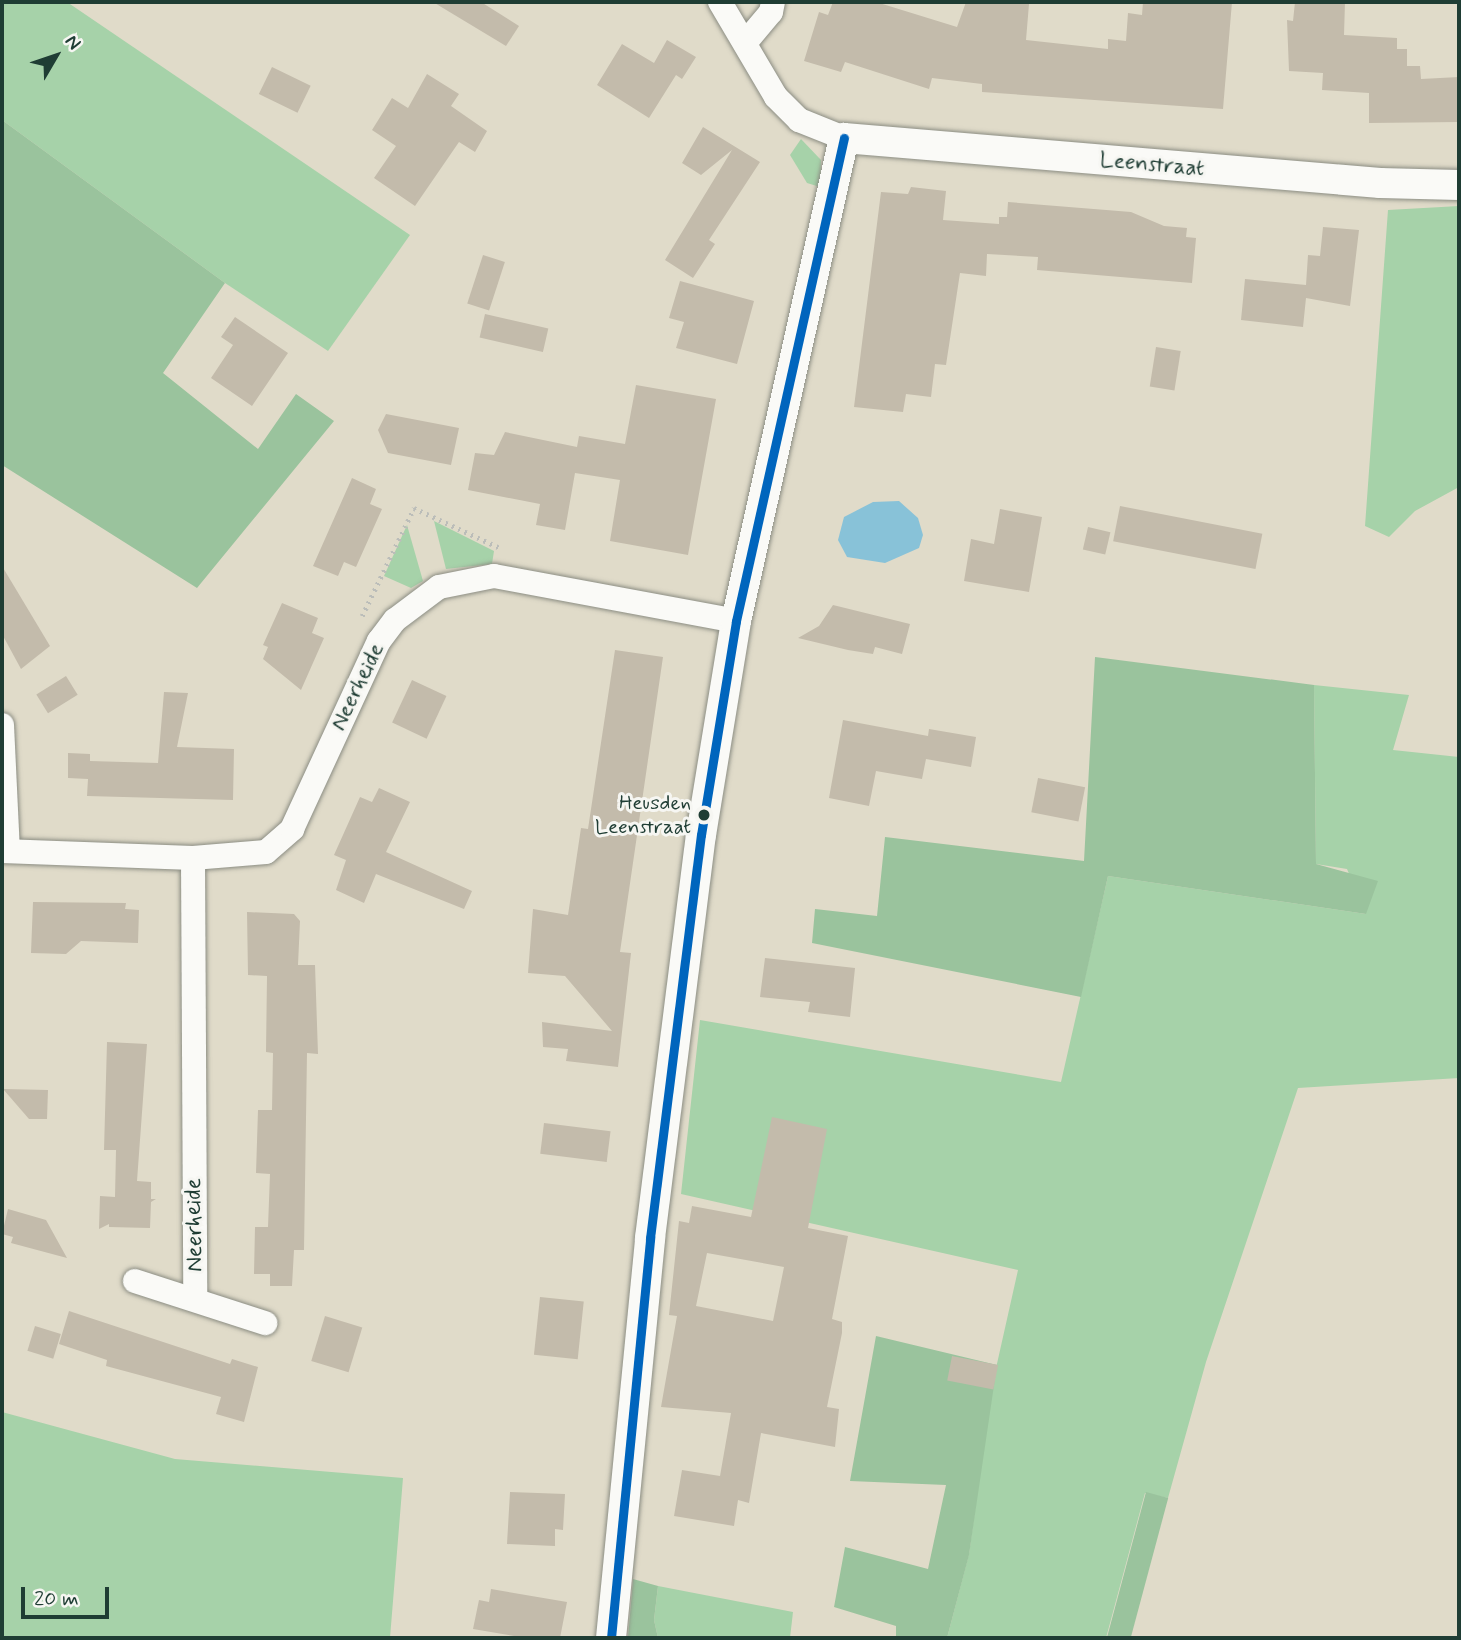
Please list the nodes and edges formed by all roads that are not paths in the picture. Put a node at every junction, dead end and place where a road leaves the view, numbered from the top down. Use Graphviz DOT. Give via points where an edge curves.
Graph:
graph roads {
  1 [pos="720,2"];
  2 [pos="773,2"];
  3 [pos="745,43"];
  4 [pos="844,138"];
  5 [pos="1459,185"];
  6 [pos="736,621"];
  7 [pos="2,725"];
  8 [pos="5,851"];
  9 [pos="193,858"];
  10 [pos="135,1281"];
  11 [pos="195,1297"];
  12 [pos="265,1323"];
  13 [pos="611,1638"];
  1 -- 3 [label="street"];
  2 -- 3 [label="street" via="771,12"];
  3 -- 4 [label="street" via="776,97 799,120"];
  4 -- 5 [label="street, Leenstraat" via="1380,183"];
  4 -- 6 [label="street"];
  6 -- 9 [label="street, Neerheide" via="494,576 439,587 394,620 364,666 284,840 248,857"];
  6 -- 13 [label="street" via="692,898 650,1238"];
  7 -- 8 [label="street, Neerheide"];
  8 -- 9 [label="street, Neerheide"];
  9 -- 11 [label="street, Neerheide"];
  10 -- 11 [label="street, Neerheide"];
  11 -- 12 [label="street, Neerheide"];
}
